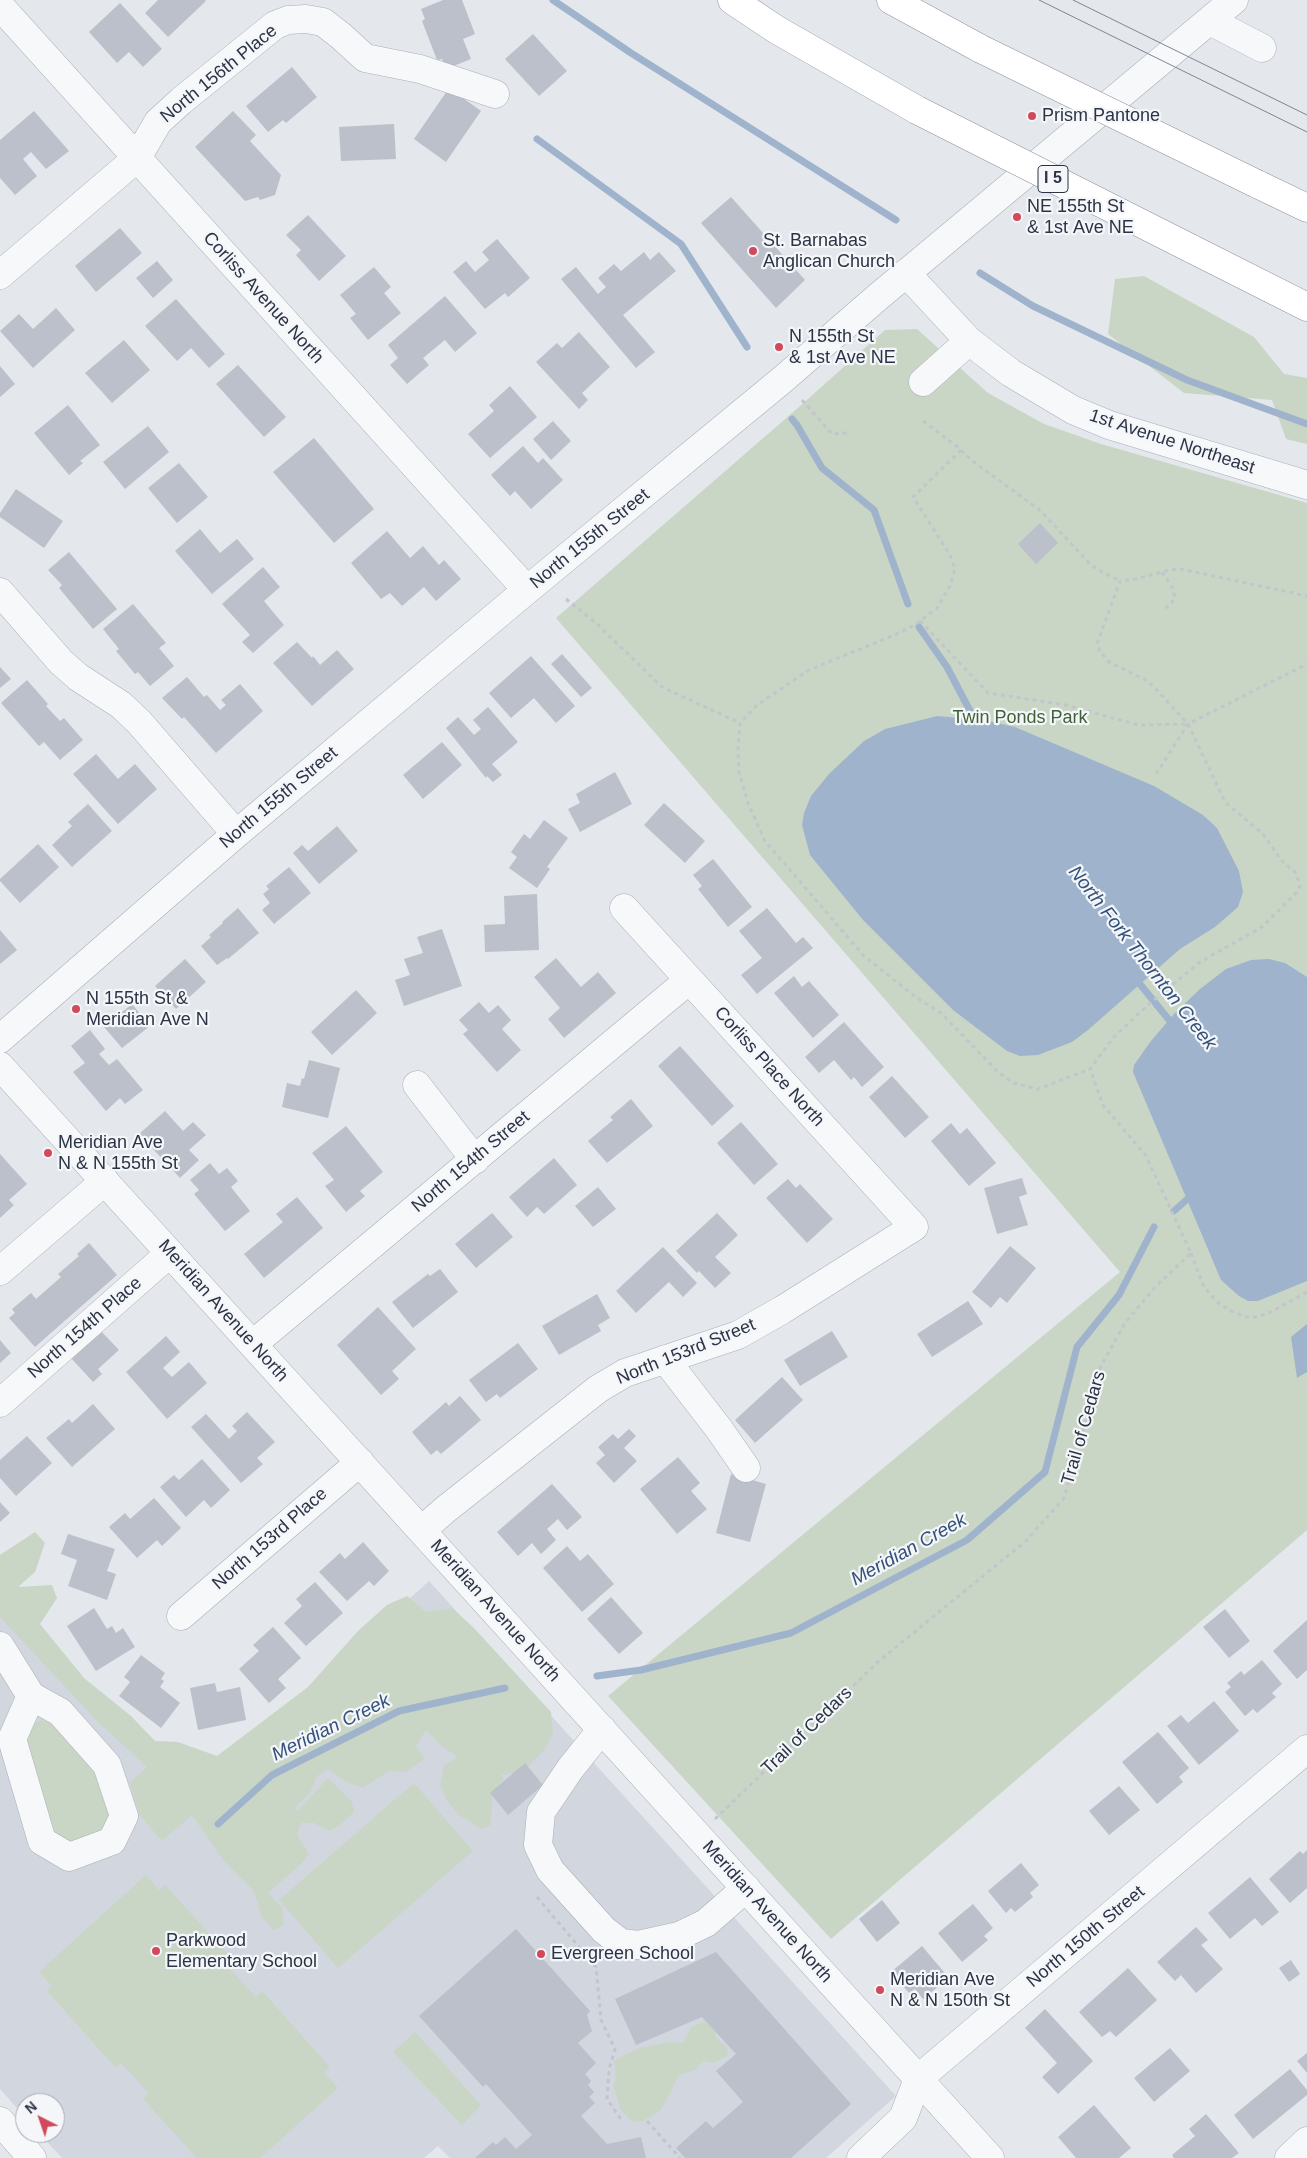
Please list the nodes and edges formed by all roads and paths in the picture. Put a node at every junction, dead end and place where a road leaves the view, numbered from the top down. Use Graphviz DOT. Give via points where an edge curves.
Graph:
graph roads {
  1 [pos="732,0"];
  2 [pos="890,0"];
  3 [pos="1234,0"];
  4 [pos="0,6"];
  5 [pos="1210,20"];
  6 [pos="1262,48"];
  7 [pos="495,94"];
  8 [pos="137,158"];
  9 [pos="1307,208"];
  10 [pos="906,273"];
  11 [pos="0,275"];
  12 [pos="1307,307"];
  13 [pos="969,341"];
  14 [pos="923,382"];
  15 [pos="802,400"];
  16 [pos="923,421"];
  17 [pos="848,433"];
  18 [pos="961,450"];
  19 [pos="1307,485"];
  20 [pos="1162,572"];
  21 [pos="1120,581"];
  22 [pos="527,590"];
  23 [pos="0,592"];
  24 [pos="1307,596"];
  25 [pos="566,599"];
  26 [pos="1162,610"];
  27 [pos="920,621"];
  28 [pos="1307,664"];
  29 [pos="740,723"];
  30 [pos="1188,724"];
  31 [pos="1156,774"];
  32 [pos="236,834"];
  33 [pos="624,908"];
  34 [pos="689,980"];
  35 [pos="0,1039"];
  36 [pos="0,1066"];
  37 [pos="1090,1069"];
  38 [pos="416,1085"];
  39 [pos="476,1160"];
  40 [pos="105,1181"];
  41 [pos="914,1227"];
  42 [pos="170,1253"];
  43 [pos="1191,1253"];
  44 [pos="0,1271"];
  45 [pos="1307,1292"];
  46 [pos="253,1344"];
  47 [pos="665,1359"];
  48 [pos="0,1403"];
  49 [pos="360,1462"];
  50 [pos="746,1468"];
  51 [pos="422,1530"];
  52 [pos="181,1616"];
  53 [pos="0,1646"];
  54 [pos="31,1696"];
  55 [pos="602,1729"];
  56 [pos="1307,1749"];
  57 [pos="698,1835"];
  58 [pos="746,1888"];
  59 [pos="531,1890"];
  60 [pos="918,2079"];
  61 [pos="0,2121"];
  62 [pos="622,2121"];
  63 [pos="648,2121"];
  64 [pos="1307,2142"];
  65 [pos="32,2158"];
  66 [pos="680,2158"];
  67 [pos="860,2158"];
  68 [pos="990,2158"];
  69 [pos="1289,2158"];
  1 -- 12 [label="highway, I 5, bridge" via="777,30 917,110"];
  2 -- 9 [label="highway, bridge" via="981,49"];
  3 -- 5 [label="street, North 155th Street"];
  4 -- 8 [label="street, Corliss Avenue North"];
  5 -- 6 [label="street"];
  5 -- 10 [label="street, North 155th Street"];
  7 -- 8 [label="street, North 156th Place" via="420,69 365,58 323,22 288,20 275,25 158,122"];
  8 -- 11 [label="street, North 156th Place"];
  8 -- 22 [label="street, Corliss Avenue North"];
  10 -- 13 [label="street, 1st Avenue Northeast"];
  10 -- 22 [label="street, North 155th Street" via="782,380"];
  13 -- 14 [label="street"];
  13 -- 19 [label="street, 1st Avenue Northeast" via="1011,372 1073,410 1109,425"];
  15 -- 17 [label="path" via="832,434"];
  16 -- 18 [label="path"];
  18 -- 21 [label="path" via="1041,511 1088,562"];
  18 -- 27 [label="path" via="913,496 955,568 950,586 937,608"];
  20 -- 21 [label="path"];
  20 -- 24 [label="path" via="1181,569"];
  20 -- 26 [label="path" via="1175,598"];
  21 -- 30 [label="path" via="1097,647 1110,662 1153,686"];
  22 -- 32 [label="street, North 155th Street"];
  23 -- 32 [label="street" via="61,662 139,722"];
  25 -- 29 [label="path" via="662,688"];
  27 -- 29 [label="path" via="809,670 757,705"];
  27 -- 30 [label="path" via="988,693 1066,705 1138,725"];
  28 -- 30 [label="path"];
  29 -- 37 [label="path" via="739,772 748,803 765,841 864,956 941,1013 998,1072 1013,1083 1038,1088"];
  30 -- 31 [label="path"];
  30 -- 37 [label="path" via="1225,802 1263,834 1281,860 1296,874 1300,886 1262,927 1200,962 1148,1005 1114,1037"];
  32 -- 35 [label="street, North 155th Street"];
  33 -- 34 [label="street, Corliss Place North"];
  34 -- 39 [label="street, North 154th Street"];
  34 -- 41 [label="street, Corliss Place North"];
  36 -- 40 [label="street, Meridian Avenue North"];
  37 -- 43 [label="path" via="1103,1105 1146,1156"];
  38 -- 39 [label="street"];
  39 -- 46 [label="street, North 154th Street"];
  40 -- 42 [label="street, Meridian Avenue North"];
  40 -- 44 [label="street"];
  41 -- 47 [label="street, North 153rd Street" via="738,1335"];
  42 -- 46 [label="street, Meridian Avenue North"];
  42 -- 48 [label="street, North 154th Place"];
  43 -- 45 [label="path" via="1204,1287 1218,1302 1247,1317 1271,1312"];
  43 -- 57 [label="path, Trail of Cedars" via="1156,1286 1125,1323 1101,1366 1064,1498 1026,1541 879,1661"];
  46 -- 49 [label="street, Meridian Avenue North"];
  47 -- 50 [label="street"];
  47 -- 51 [label="street, North 153rd Street" via="625,1373 598,1389"];
  49 -- 51 [label="street, Meridian Avenue North"];
  49 -- 52 [label="street, North 153rd Place"];
  51 -- 55 [label="street, Meridian Avenue North"];
  53 -- 54 [label="street"];
  54 -- 54 [label="street" via="60,1712 107,1765 124,1816 112,1842 69,1857 42,1841 12,1739"];
  55 -- 57 [label="street, Meridian Avenue North"];
  55 -- 58 [label="street" via="541,1812 538,1845 550,1870 604,1930 621,1944 638,1945 679,1936 706,1923"];
  56 -- 60 [label="street, North 150th Street"];
  57 -- 58 [label="street, Meridian Avenue North"];
  58 -- 60 [label="street, Meridian Avenue North"];
  59 -- 62 [label="path" via="596,1967 601,2020 615,2048 609,2070 608,2099"];
  60 -- 67 [label="street, North 150th Street" via="903,2118"];
  60 -- 68 [label="street, Meridian Avenue North"];
  61 -- 65 [label="street"];
  63 -- 66 [label="path"];
  64 -- 69 [label="street"];
}
